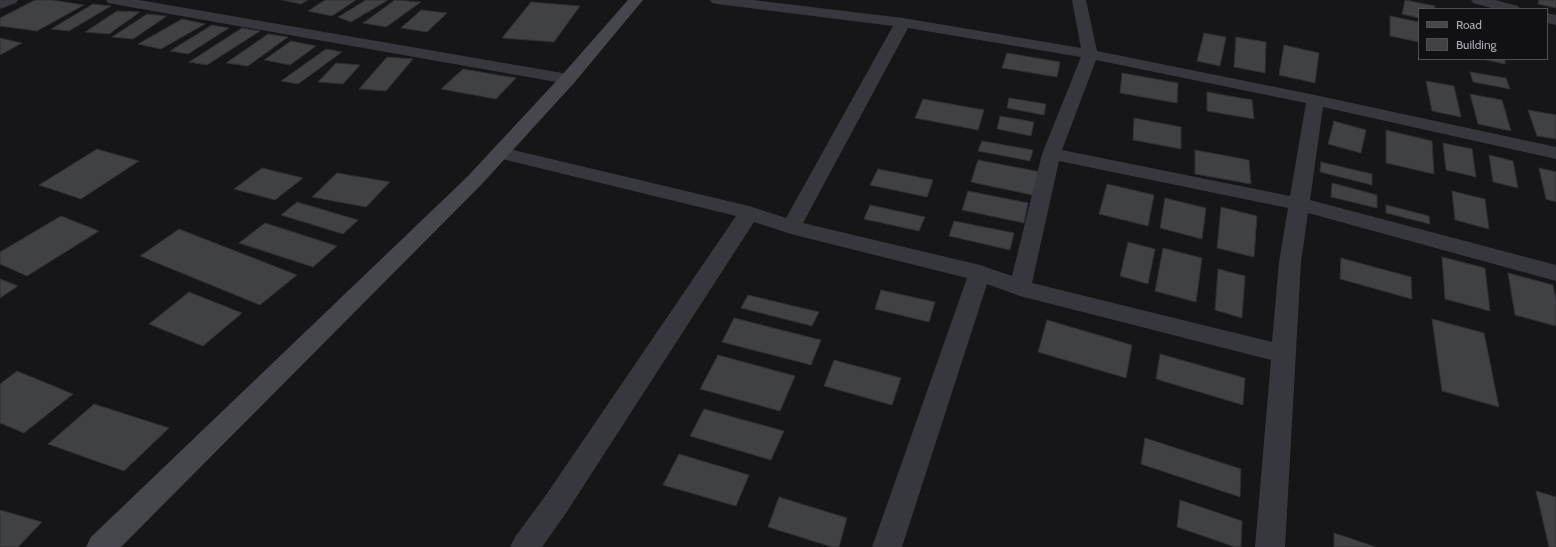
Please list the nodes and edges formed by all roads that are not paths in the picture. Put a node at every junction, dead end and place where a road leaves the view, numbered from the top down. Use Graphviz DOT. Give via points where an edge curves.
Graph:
graph roads {
  1 [pos="12,0"];
  2 [pos="113,0"];
  3 [pos="636,0"];
  4 [pos="717,0"];
  5 [pos="1079,0"];
  6 [pos="1478,0"];
  7 [pos="0,5"];
  8 [pos="1509,8"];
  9 [pos="903,23"];
  10 [pos="1090,54"];
  11 [pos="568,79"];
  12 [pos="1315,100"];
  13 [pos="501,153"];
  14 [pos="1556,153"];
  15 [pos="1051,154"];
  16 [pos="1299,204"];
  17 [pos="749,213"];
  18 [pos="791,227"];
  19 [pos="980,273"];
  20 [pos="1556,273"];
  21 [pos="1020,288"];
  22 [pos="1284,354"];
  23 [pos="101,547"];
  24 [pos="525,547"];
  25 [pos="887,547"];
  26 [pos="1270,547"];
  1 -- 7 [label="street"];
  2 -- 11 [label="street"];
  3 -- 11 [label="street"];
  4 -- 9 [label="street" via="858,11"];
  5 -- 10 [label="street"];
  6 -- 8 [label="street"];
  9 -- 10 [label="street"];
  9 -- 18 [label="street"];
  10 -- 12 [label="street"];
  10 -- 15 [label="street"];
  11 -- 13 [label="street"];
  12 -- 14 [label="street"];
  12 -- 16 [label="street"];
  13 -- 17 [label="street"];
  13 -- 23 [label="street"];
  15 -- 16 [label="street"];
  15 -- 21 [label="street"];
  16 -- 20 [label="street"];
  16 -- 22 [label="street" via="1290,262"];
  17 -- 18 [label="street"];
  17 -- 24 [label="street"];
  18 -- 19 [label="street"];
  19 -- 21 [label="street"];
  19 -- 25 [label="street"];
  21 -- 22 [label="street"];
  22 -- 26 [label="street"];
}
